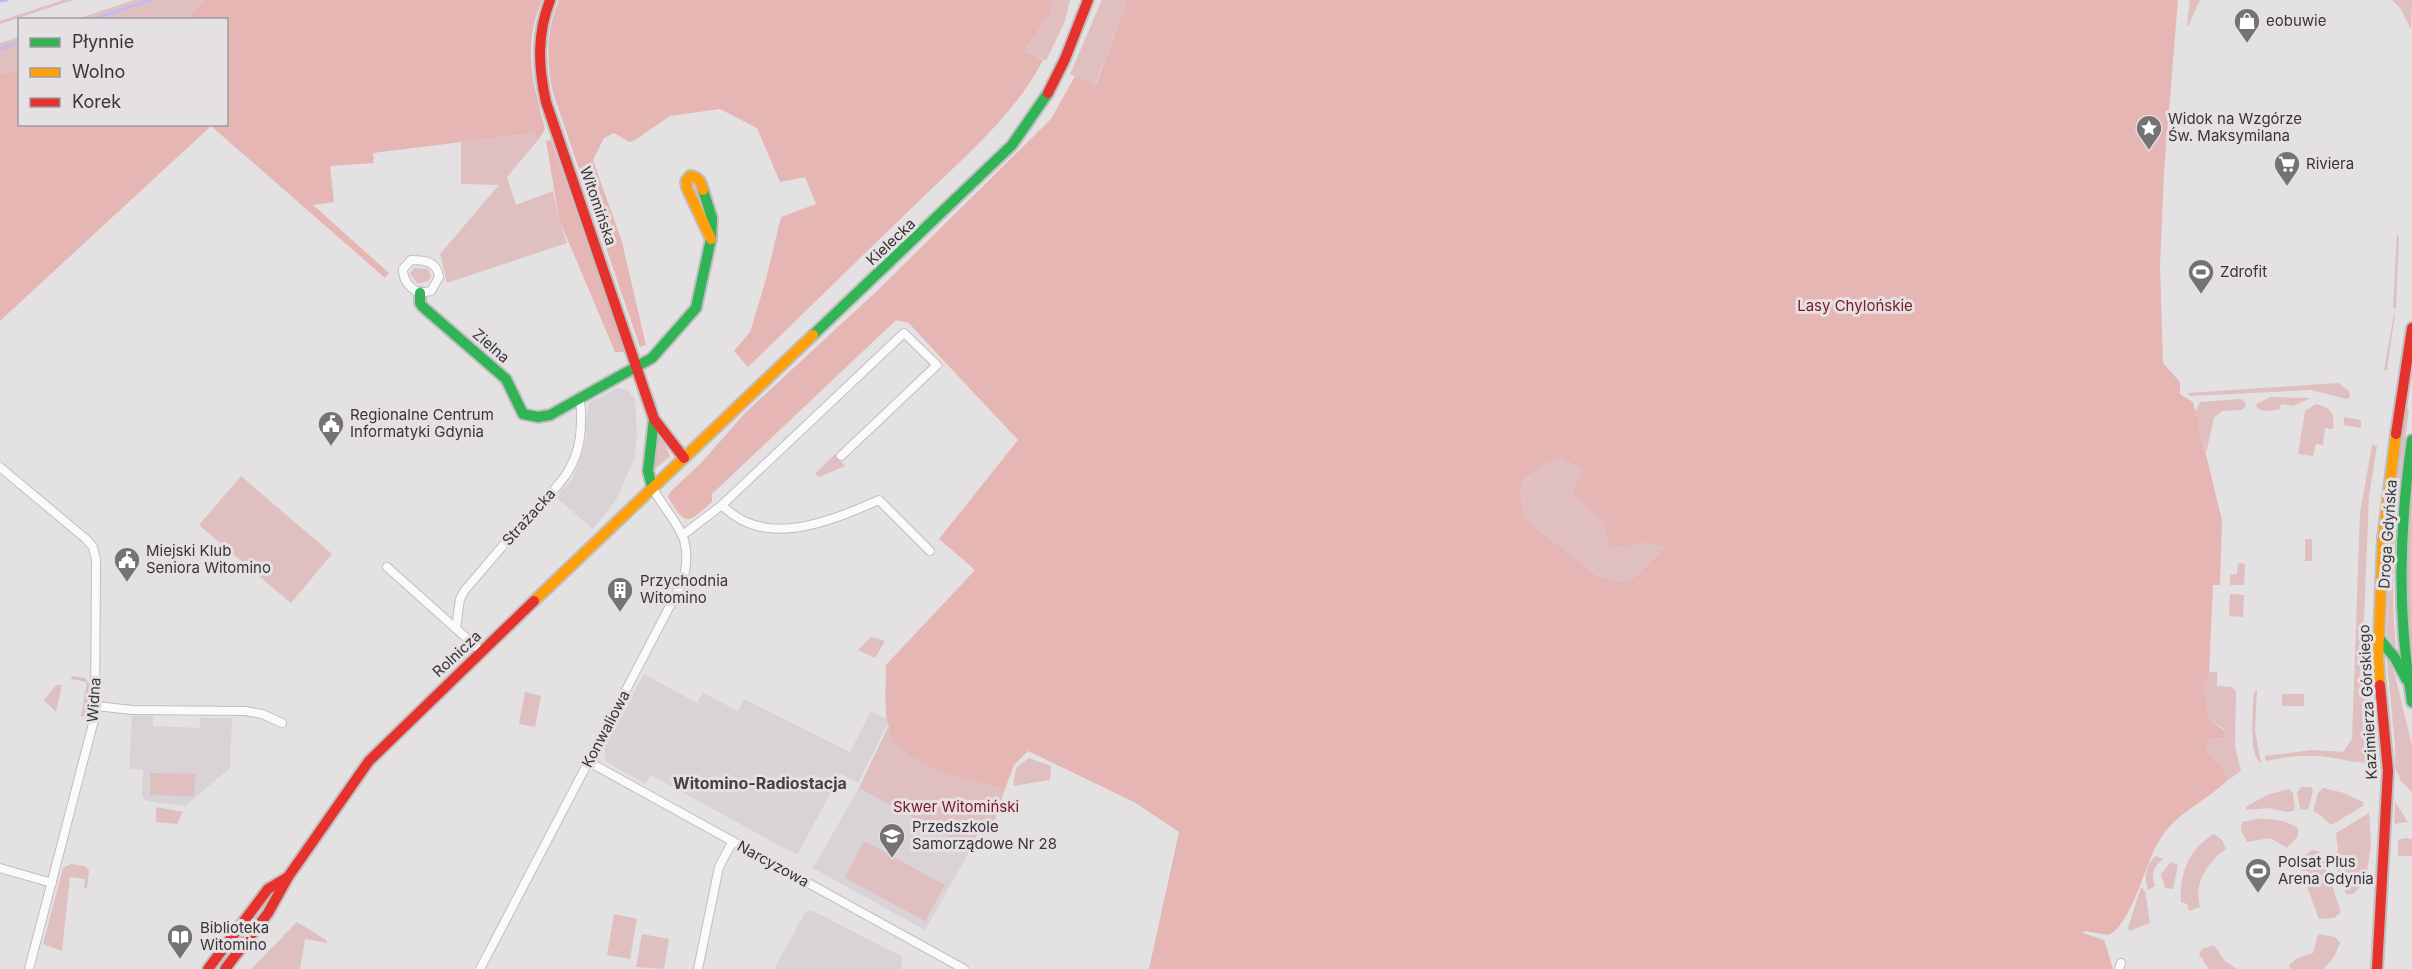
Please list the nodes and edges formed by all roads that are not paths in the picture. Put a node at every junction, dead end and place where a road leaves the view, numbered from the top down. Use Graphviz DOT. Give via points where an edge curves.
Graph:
graph roads {
  1 [pos="550,0"];
  2 [pos="1088,0"];
  3 [pos="711,239"];
  4 [pos="420,293"];
  5 [pos="2412,328"];
  6 [pos="637,366"];
  7 [pos="579,399"];
  8 [pos="654,419"];
  9 [pos="2412,440"];
  10 [pos="841,456"];
  11 [pos="684,458"];
  12 [pos="0,467"];
  13 [pos="668,472"];
  14 [pos="652,487"];
  15 [pos="722,505"];
  16 [pos="684,534"];
  17 [pos="930,551"];
  18 [pos="387,567"];
  19 [pos="456,628"];
  20 [pos="2378,637"];
  21 [pos="481,651"];
  22 [pos="2409,685"];
  23 [pos="2412,702"];
  24 [pos="96,706"];
  25 [pos="282,723"];
  26 [pos="589,762"];
  27 [pos="733,841"];
  28 [pos="0,868"];
  29 [pos="288,877"];
  30 [pos="52,883"];
  31 [pos="960,968"];
  32 [pos="29,969"];
  33 [pos="208,969"];
  34 [pos="225,969"];
  35 [pos="481,969"];
  36 [pos="698,969"];
  37 [pos="2377,969"];
  1 -- 6 [label="street, Witomińska" via="539,40 541,82"];
  2 -- 11 [label="street, Kielecka" via="1060,75 1012,145"];
  3 -- 3 [label="street, Zielna" via="708,201 700,182 690,176 687,188"];
  3 -- 6 [label="street, Zielna" via="696,308 652,358"];
  4 -- 4 [label="street, Zielna" via="408,285 403,275 411,260 431,263 438,270 435,285"];
  4 -- 7 [label="street, Zielna" via="423,307 506,380 522,414 540,418"];
  5 -- 20 [label="street, Kazimierza Górskiego" via="2386,511"];
  6 -- 7 [label="street, Zielna"];
  6 -- 8 [label="street, Witomińska"];
  7 -- 19 [label="street, Strażacka" via="581,428 577,456 567,474 465,590"];
  8 -- 11 [label="street, Witomińska"];
  8 -- 14 [label="street, Witomińska" via="648,471"];
  9 -- 22 [label="street, Droga Gdyńska" via="2399,548 2399,595"];
  10 -- 15 [label="street" via="937,366 904,333"];
  11 -- 13 [label="street, Kielecka"];
  12 -- 24 [label="street, Widna" via="86,539 94,551"];
  13 -- 14 [label="street, Rolnicza"];
  14 -- 16 [label="street"];
  14 -- 21 [label="street, Rolnicza"];
  15 -- 16 [label="street"];
  15 -- 17 [label="street" via="736,518 787,530 829,520 879,500"];
  16 -- 26 [label="street, Konwaliowa" via="687,564 683,581"];
  18 -- 19 [label="street"];
  19 -- 21 [label="street"];
  20 -- 22 [label="street"];
  20 -- 37 [label="street, Kazimierza Górskiego" via="2388,771"];
  21 -- 29 [label="street, Rolnicza" via="369,761"];
  22 -- 23 [label="street, Droga Gdyńska"];
  24 -- 25 [label="street" via="245,711"];
  24 -- 30 [label="street, Widna"];
  26 -- 27 [label="street, Narcyzowa"];
  26 -- 35 [label="street, Konwaliowa"];
  27 -- 31 [label="street, Narcyzowa"];
  27 -- 36 [label="street" via="719,867"];
  28 -- 30 [label="street"];
  29 -- 33 [label="street, Rolnicza" via="268,889"];
  29 -- 34 [label="street, Rolnicza" via="280,895"];
  30 -- 32 [label="street, Widna"];
}
